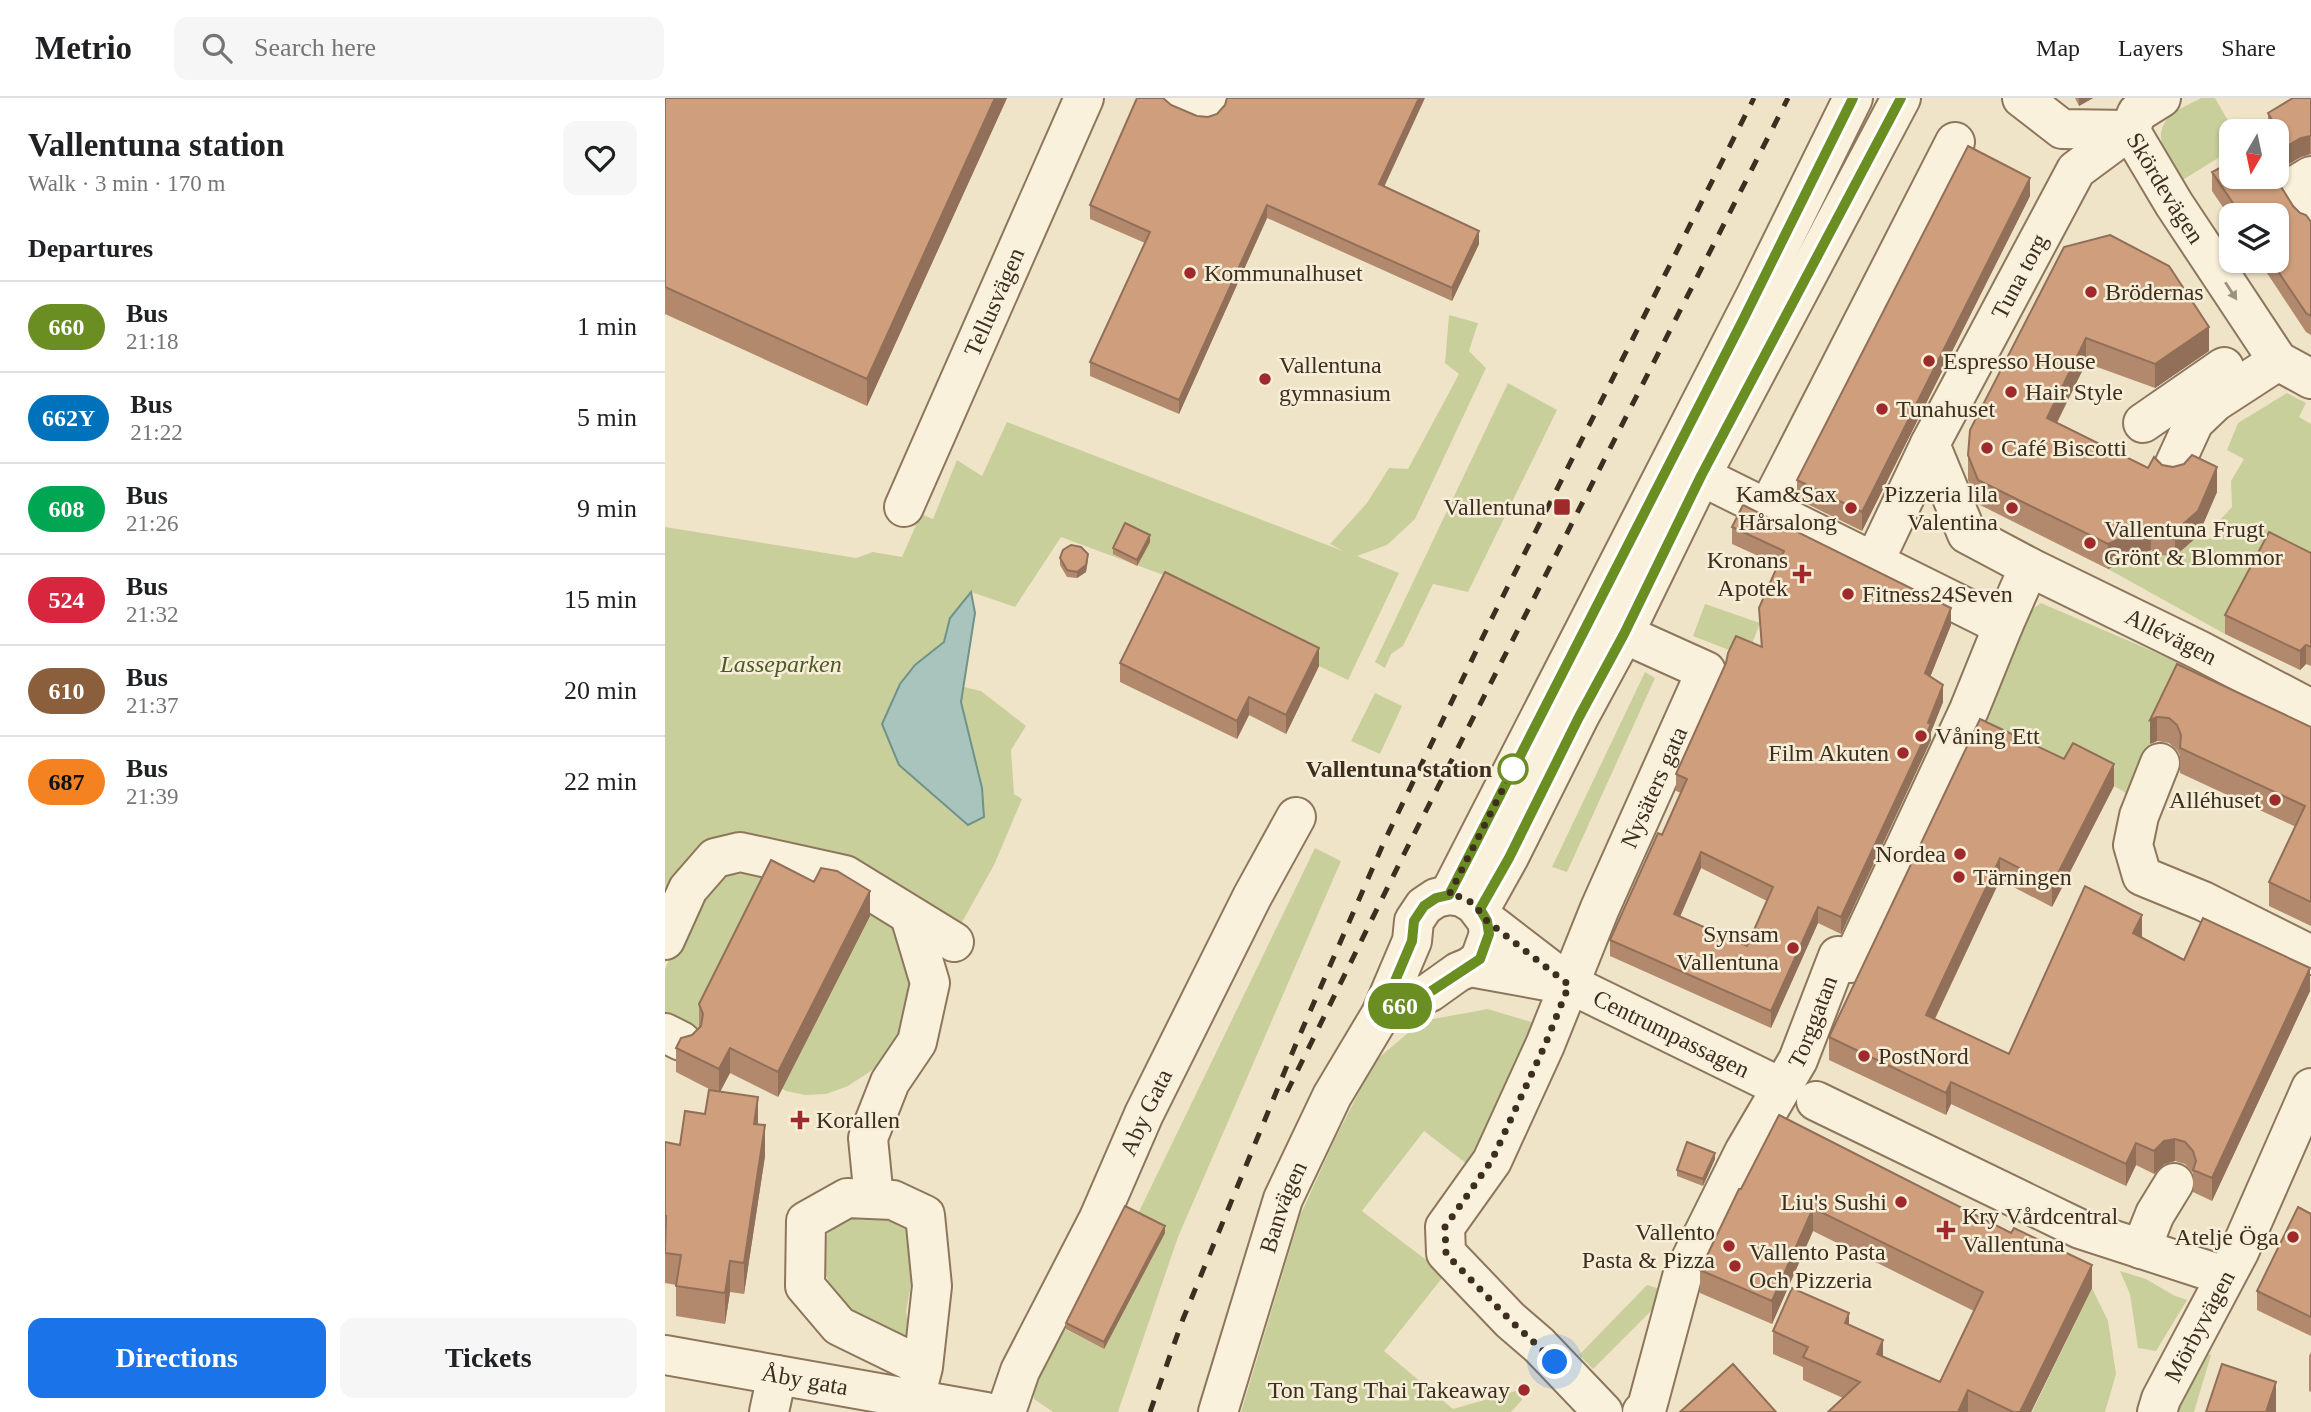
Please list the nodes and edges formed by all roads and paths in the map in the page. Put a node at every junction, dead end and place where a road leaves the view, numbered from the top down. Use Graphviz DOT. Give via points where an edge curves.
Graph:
graph roads {
  1 [pos="1084,98"];
  2 [pos="1180,98"];
  3 [pos="1210,98"];
  4 [pos="1853,98"];
  5 [pos="1901,98"];
  6 [pos="1991,98"];
  7 [pos="2161,98"];
  8 [pos="2033,103"];
  9 [pos="2130,130"];
  10 [pos="1955,142"];
  11 [pos="2076,170"];
  12 [pos="2311,176"];
  13 [pos="2311,213"];
  14 [pos="2270,350"];
  15 [pos="2311,379"];
  16 [pos="2143,423"];
  17 [pos="1930,444"];
  18 [pos="2172,470"];
  19 [pos="1701,476"];
  20 [pos="904,507"];
  21 [pos="1767,510"];
  22 [pos="1874,562"];
  23 [pos="2029,567"];
  24 [pos="1624,634"];
  25 [pos="1998,637"];
  26 [pos="2311,709"];
  27 [pos="2160,764"];
  28 [pos="1296,817"];
  29 [pos="1472,908"];
  30 [pos="910,916"];
  31 [pos="665,940"];
  32 [pos="1412,941"];
  33 [pos="954,942"];
  34 [pos="2311,955"];
  35 [pos="1464,970"];
  36 [pos="1569,985"];
  37 [pos="1381,1014"];
  38 [pos="1772,1083"];
  39 [pos="2311,1088"];
  40 [pos="1816,1101"];
  41 [pos="2174,1183"];
  42 [pos="874,1199"];
  43 [pos="2141,1249"];
  44 [pos="2225,1276"];
  45 [pos="665,1355"];
  46 [pos="777,1375"];
  47 [pos="919,1382"];
  48 [pos="769,1412"];
  49 [pos="986,1412"];
  50 [pos="1006,1412"];
  51 [pos="1218,1412"];
  52 [pos="1604,1412"];
  53 [pos="1641,1412"];
  54 [pos="2157,1412"];
  1 -- 20 [label="street, Tellusvägen"];
  2 -- 3 [label="street" via="1205,109"];
  4 -- 29 [label="street, Banvägen" via="1743,320"];
  5 -- 19 [label="street, Banvägen"];
  6 -- 11 [label="street"];
  7 -- 9 [label="street, Tuna torg" via="2137,113"];
  8 -- 9 [label="street, Skördevägen" via="2062,129"];
  9 -- 11 [label="street, Tuna torg"];
  9 -- 14 [label="street, Skördevägen, one-way"];
  10 -- 21 [label="street"];
  11 -- 17 [label="street, Tuna torg"];
  12 -- 13 [label="street" via="2294,186"];
  14 -- 15 [label="street, Skördevägen"];
  14 -- 16 [label="street"];
  14 -- 18 [label="street" via="2194,422"];
  17 -- 22 [label="street, Tuna torg"];
  17 -- 23 [label="street" via="1967,534"];
  19 -- 21 [label="street"];
  19 -- 24 [label="street, Banvägen"];
  21 -- 22 [label="street"];
  22 -- 25 [label="street"];
  23 -- 25 [label="street"];
  23 -- 26 [label="street, Allévägen"];
  24 -- 29 [label="street, Banvägen" via="1509,858"];
  24 -- 36 [label="street, Nysäters gata" via="1706,671"];
  25 -- 53 [label="street, Torggatan" via="1969,710 1851,962 1838,956 1798,1060 1722,1194 1682,1277 1647,1407"];
  27 -- 34 [label="street" via="2133,845 2142,876"];
  28 -- 50 [label="street, Aby Gata" via="1144,1114 1098,1220 1020,1371"];
  29 -- 32 [label="street, Banvägen" via="1436,898 1414,921"];
  29 -- 35 [label="street, Banvägen" via="1489,934 1480,959"];
  29 -- 36 [label="street, Centrumpassagen"];
  30 -- 31 [label="street" via="845,875 740,852 715,858 688,889"];
  30 -- 33 [label="street"];
  30 -- 42 [label="street" via="930,984 917,1042 890,1082 868,1138"];
  32 -- 35 [label="street" via="1425,964 1444,972"];
  32 -- 37 [label="street, Banvägen"];
  35 -- 36 [label="street, Centrumpassagen"];
  35 -- 37 [label="street, Banvägen" via="1430,992"];
  36 -- 38 [label="street, Centrumpassagen"];
  36 -- 52 [label="street" via="1492,1160 1445,1227 1446,1254"];
  37 -- 51 [label="street, Banvägen" via="1332,1096 1283,1199"];
  39 -- 44 [label="street, Mörbyvägen"];
  40 -- 43 [label="street" via="2081,1229"];
  41 -- 43 [label="street"];
  42 -- 47 [label="street" via="893,1200 925,1215 932,1286"];
  42 -- 47 [label="street" via="847,1198 806,1221 805,1286 839,1326"];
  43 -- 44 [label="street"];
  44 -- 54 [label="street, Mörbyvägen"];
  45 -- 46 [label="street, Åby gata"];
  46 -- 47 [label="street, Åby gata"];
  46 -- 48 [label="street"];
  47 -- 49 [label="street, Åby gata"];
}
